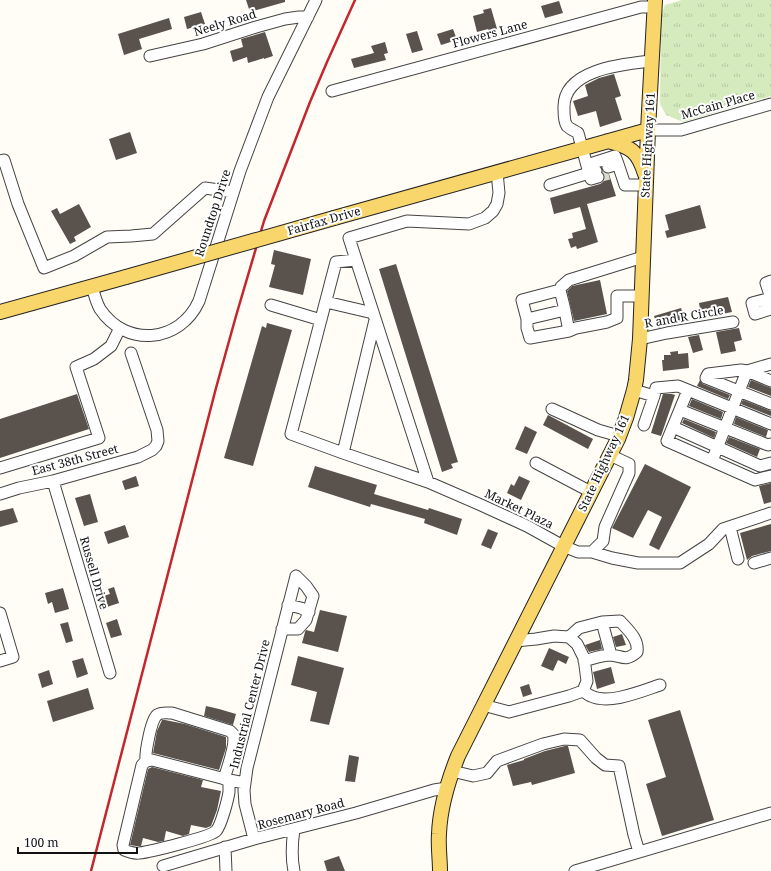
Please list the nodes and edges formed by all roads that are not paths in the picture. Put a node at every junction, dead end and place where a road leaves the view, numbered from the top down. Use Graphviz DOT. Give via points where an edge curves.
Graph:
graph roads {
  1 [pos="316,0"];
  2 [pos="655,4"];
  3 [pos="308,17"];
  4 [pos="150,56"];
  5 [pos="652,61"];
  6 [pos="332,91"];
  7 [pos="771,104"];
  8 [pos="648,130"];
  9 [pos="608,141"];
  10 [pos="582,148"];
  11 [pos="0,161"];
  12 [pos="592,171"];
  13 [pos="497,172"];
  14 [pos="646,182"];
  15 [pos="550,185"];
  16 [pos="233,192"];
  17 [pos="643,256"];
  18 [pos="356,260"];
  19 [pos="771,281"];
  20 [pos="92,286"];
  21 [pos="560,290"];
  22 [pos="642,296"];
  23 [pos="771,298"];
  24 [pos="326,302"];
  25 [pos="271,306"];
  26 [pos="565,310"];
  27 [pos="771,310"];
  28 [pos="0,312"];
  29 [pos="374,316"];
  30 [pos="527,319"];
  31 [pos="321,320"];
  32 [pos="733,322"];
  33 [pos="120,328"];
  34 [pos="568,331"];
  35 [pos="640,339"];
  36 [pos="131,353"];
  37 [pos="771,364"];
  38 [pos="747,371"];
  39 [pos="771,381"];
  40 [pos="634,390"];
  41 [pos="688,390"];
  42 [pos="739,391"];
  43 [pos="654,396"];
  44 [pos="771,404"];
  45 [pos="733,408"];
  46 [pos="552,409"];
  47 [pos="680,410"];
  48 [pos="771,424"];
  49 [pos="644,426"];
  50 [pos="673,427"];
  51 [pos="725,428"];
  52 [pos="619,436"];
  53 [pos="770,442"];
  54 [pos="717,447"];
  55 [pos="343,453"];
  56 [pos="610,455"];
  57 [pos="712,461"];
  58 [pos="536,463"];
  59 [pos="766,464"];
  60 [pos="0,468"];
  61 [pos="771,476"];
  62 [pos="755,480"];
  63 [pos="53,481"];
  64 [pos="428,482"];
  65 [pos="591,492"];
  66 [pos="0,494"];
  67 [pos="771,513"];
  68 [pos="730,527"];
  69 [pos="563,546"];
  70 [pos="592,552"];
  71 [pos="771,558"];
  72 [pos="738,559"];
  73 [pos="754,563"];
  74 [pos="288,605"];
  75 [pos="309,612"];
  76 [pos="0,613"];
  77 [pos="602,622"];
  78 [pos="282,630"];
  79 [pos="3,634"];
  80 [pos="569,637"];
  81 [pos="515,641"];
  82 [pos="611,655"];
  83 [pos="0,661"];
  84 [pos="584,661"];
  85 [pos="110,673"];
  86 [pos="660,685"];
  87 [pos="583,691"];
  88 [pos="483,706"];
  89 [pos="146,761"];
  90 [pos="452,770"];
  91 [pos="226,779"];
  92 [pos="245,783"];
  93 [pos="447,788"];
  94 [pos="771,814"];
  95 [pos="294,828"];
  96 [pos="254,839"];
  97 [pos="225,848"];
  98 [pos="639,852"];
  99 [pos="162,866"];
  100 [pos="226,871"];
  101 [pos="294,871"];
  102 [pos="440,871"];
  103 [pos="575,871"];
  1 -- 3 [label="street, Roundtop Drive"];
  2 -- 5 [label="main road, State Highway 161"];
  2 -- 6 [label="street, Flowers Lane"];
  3 -- 4 [label="street, Neely Road" via="285,19 202,44"];
  3 -- 16 [label="street, Roundtop Drive" via="268,97"];
  5 -- 8 [label="main road, State Highway 161"];
  5 -- 10 [label="street" via="604,68 584,76 573,84 564,102 564,117 567,126 578,133"];
  7 -- 8 [label="street, McCain Place" via="681,130"];
  8 -- 9 [label="main road, Fairfax Drive"];
  8 -- 14 [label="main road, State Highway 161"];
  9 -- 10 [label="main road, Fairfax Drive"];
  9 -- 14 [label="main road" via="622,145 638,156"];
  10 -- 12 [label="street"];
  10 -- 13 [label="main road, Fairfax Drive"];
  11 -- 16 [label="street" via="4,160 18,204 44,268 74,256 107,237 153,234 205,188"];
  12 -- 14 [label="street" via="615,156 614,169 625,185"];
  12 -- 15 [label="street"];
  13 -- 18 [label="street" via="499,193 493,211 485,218 469,224 407,221 349,238"];
  13 -- 20 [label="main road, Fairfax Drive, bridge"];
  14 -- 17 [label="main road, State Highway 161"];
  16 -- 33 [label="street, Roundtop Drive" via="198,301 189,316 174,329 163,334 140,335"];
  17 -- 21 [label="street" via="569,280"];
  17 -- 22 [label="main road, State Highway 161"];
  18 -- 24 [label="street" via="336,262"];
  18 -- 29 [label="street"];
  19 -- 23 [label="street" via="766,283"];
  20 -- 28 [label="main road, Fairfax Drive"];
  20 -- 33 [label="street, Roundtop Drive" via="102,311"];
  21 -- 26 [label="street"];
  21 -- 30 [label="street" via="522,300"];
  22 -- 34 [label="street" via="617,296 617,318"];
  22 -- 35 [label="main road, State Highway 161"];
  23 -- 27 [label="street" via="752,303 755,314"];
  24 -- 29 [label="street"];
  24 -- 31 [label="street"];
  25 -- 31 [label="street"];
  26 -- 30 [label="street"];
  26 -- 34 [label="street"];
  29 -- 55 [label="street"];
  29 -- 64 [label="street"];
  30 -- 34 [label="street" via="530,338"];
  31 -- 55 [label="street, Market Plaza" via="291,434"];
  32 -- 35 [label="street, R and R Circle"];
  33 -- 60 [label="street" via="111,346 94,359 76,367 99,438"];
  35 -- 40 [label="main road, State Highway 161"];
  36 -- 63 [label="street, East 38th Street" via="157,430 158,441 154,448 138,457"];
  37 -- 38 [label="street"];
  38 -- 39 [label="street"];
  38 -- 42 [label="street"];
  38 -- 42 [label="street" via="708,374 706,378"];
  40 -- 43 [label="street"];
  40 -- 52 [label="main road, State Highway 161"];
  41 -- 43 [label="street" via="678,386 656,388"];
  41 -- 45 [label="street"];
  41 -- 47 [label="street"];
  42 -- 44 [label="street"];
  42 -- 45 [label="street"];
  43 -- 49 [label="street"];
  45 -- 48 [label="street"];
  45 -- 51 [label="street"];
  46 -- 52 [label="street" via="598,430"];
  47 -- 50 [label="street"];
  47 -- 51 [label="street"];
  50 -- 54 [label="street"];
  50 -- 57 [label="street" via="667,441"];
  51 -- 53 [label="street"];
  51 -- 54 [label="street"];
  52 -- 56 [label="main road, State Highway 161"];
  53 -- 59 [label="street"];
  54 -- 57 [label="street"];
  54 -- 59 [label="street"];
  55 -- 64 [label="street, Market Plaza"];
  56 -- 65 [label="main road, State Highway 161"];
  56 -- 70 [label="street" via="629,464 628,473 605,527 603,540"];
  57 -- 62 [label="street"];
  58 -- 65 [label="street"];
  59 -- 62 [label="street"];
  61 -- 62 [label="street"];
  63 -- 66 [label="street, East 38th Street"];
  63 -- 85 [label="street, Russell Drive"];
  64 -- 69 [label="street, Market Plaza" via="527,526"];
  65 -- 69 [label="main road, State Highway 161"];
  67 -- 68 [label="street, Market Plaza"];
  68 -- 70 [label="street, Market Plaza" via="723,529 709,544 680,563 638,563"];
  68 -- 72 [label="street"];
  69 -- 70 [label="street, Market Plaza" via="578,552"];
  69 -- 81 [label="main road, State Highway 161"];
  71 -- 73 [label="street"];
  74 -- 75 [label="street"];
  74 -- 75 [label="street, Industrial Center Drive" via="296,576 313,596"];
  74 -- 78 [label="street, Industrial Center Drive"];
  75 -- 78 [label="street" via="298,629"];
  76 -- 79 [label="street"];
  77 -- 80 [label="street" via="579,628"];
  77 -- 82 [label="street"];
  77 -- 82 [label="street" via="620,621 633,635 638,648 633,656 624,658"];
  78 -- 92 [label="street, Industrial Center Drive"];
  79 -- 83 [label="street" via="13,657"];
  80 -- 81 [label="street" via="554,636"];
  80 -- 84 [label="street" via="577,644"];
  81 -- 88 [label="main road, State Highway 161"];
  82 -- 84 [label="street"];
  84 -- 87 [label="street" via="587,681"];
  86 -- 87 [label="street" via="605,700 592,697"];
  87 -- 88 [label="street" via="509,712"];
  88 -- 90 [label="main road, State Highway 161"];
  89 -- 91 [label="street" via="152,760"];
  89 -- 91 [label="street" via="156,715 172,712 234,734"];
  89 -- 91 [label="street" via="142,765 123,845 124,850 129,852 138,853 179,844 216,831 229,792"];
  90 -- 93 [label="main road, State Highway 161"];
  90 -- 98 [label="street" via="473,776 487,773 497,761 543,744 564,739 580,740 606,765 619,766"];
  91 -- 92 [label="street"];
  92 -- 96 [label="street, Industrial Center Drive" via="245,804"];
  93 -- 95 [label="street, Rosemary Road"];
  93 -- 102 [label="main road, State Highway 161" via="439,832"];
  94 -- 98 [label="street"];
  95 -- 96 [label="street, Rosemary Road"];
  95 -- 101 [label="street" via="291,848"];
  96 -- 97 [label="street, Rosemary Road"];
  97 -- 99 [label="street, Rosemary Road"];
  97 -- 100 [label="street"];
  98 -- 103 [label="street"];
}
